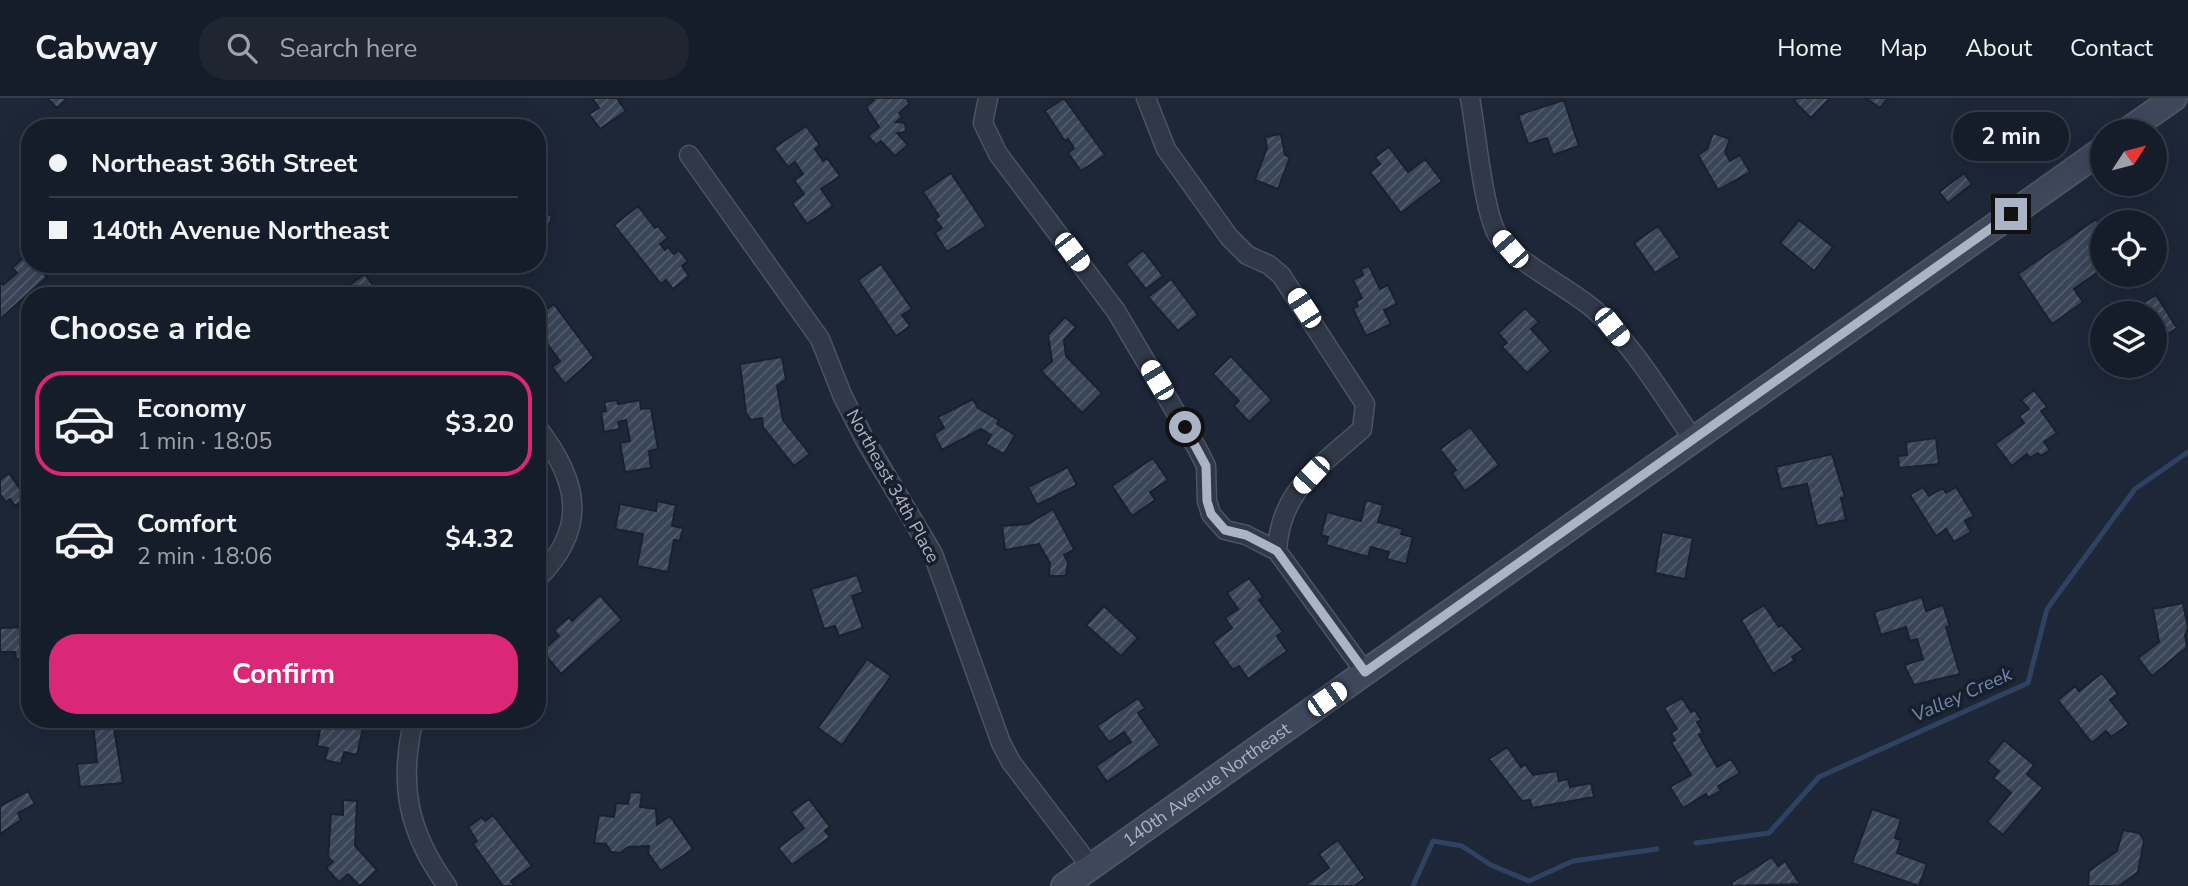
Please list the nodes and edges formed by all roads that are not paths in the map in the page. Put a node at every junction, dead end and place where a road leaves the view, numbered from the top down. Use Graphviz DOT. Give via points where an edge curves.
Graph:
graph roads {
  1 [pos="988,98"];
  2 [pos="1146,98"];
  3 [pos="1471,98"];
  4 [pos="2174,98"];
  5 [pos="2144,119"];
  6 [pos="689,155"];
  7 [pos="2090,158"];
  8 [pos="1693,439"];
  9 [pos="546,441"];
  10 [pos="1277,551"];
  11 [pos="546,568"];
  12 [pos="1365,672"];
  13 [pos="413,728"];
  14 [pos="1091,867"];
  15 [pos="447,886"];
  16 [pos="1064,886"];
  1 -- 10 [label="street" via="983,123 998,154 1116,311 1198,450 1206,466 1211,514 1225,530"];
  2 -- 10 [label="street" via="1166,149 1229,237 1247,255 1281,275 1365,404 1362,429 1286,504"];
  3 -- 8 [label="street" via="1496,233 1510,249 1612,327"];
  4 -- 5 [label="street"];
  6 -- 14 [label="street, Northeast 34th Place" via="820,339 865,440 933,554 1001,743"];
  7 -- 8 [label="street, 140th Avenue Northeast"];
  8 -- 12 [label="street, 140th Avenue Northeast"];
  9 -- 11 [label="street" via="564,468 573,508 563,547"];
  10 -- 12 [label="street"];
  12 -- 14 [label="street, 140th Avenue Northeast"];
  13 -- 15 [label="street" via="407,801 424,849"];
  14 -- 16 [label="street, 140th Avenue Northeast"];
}
